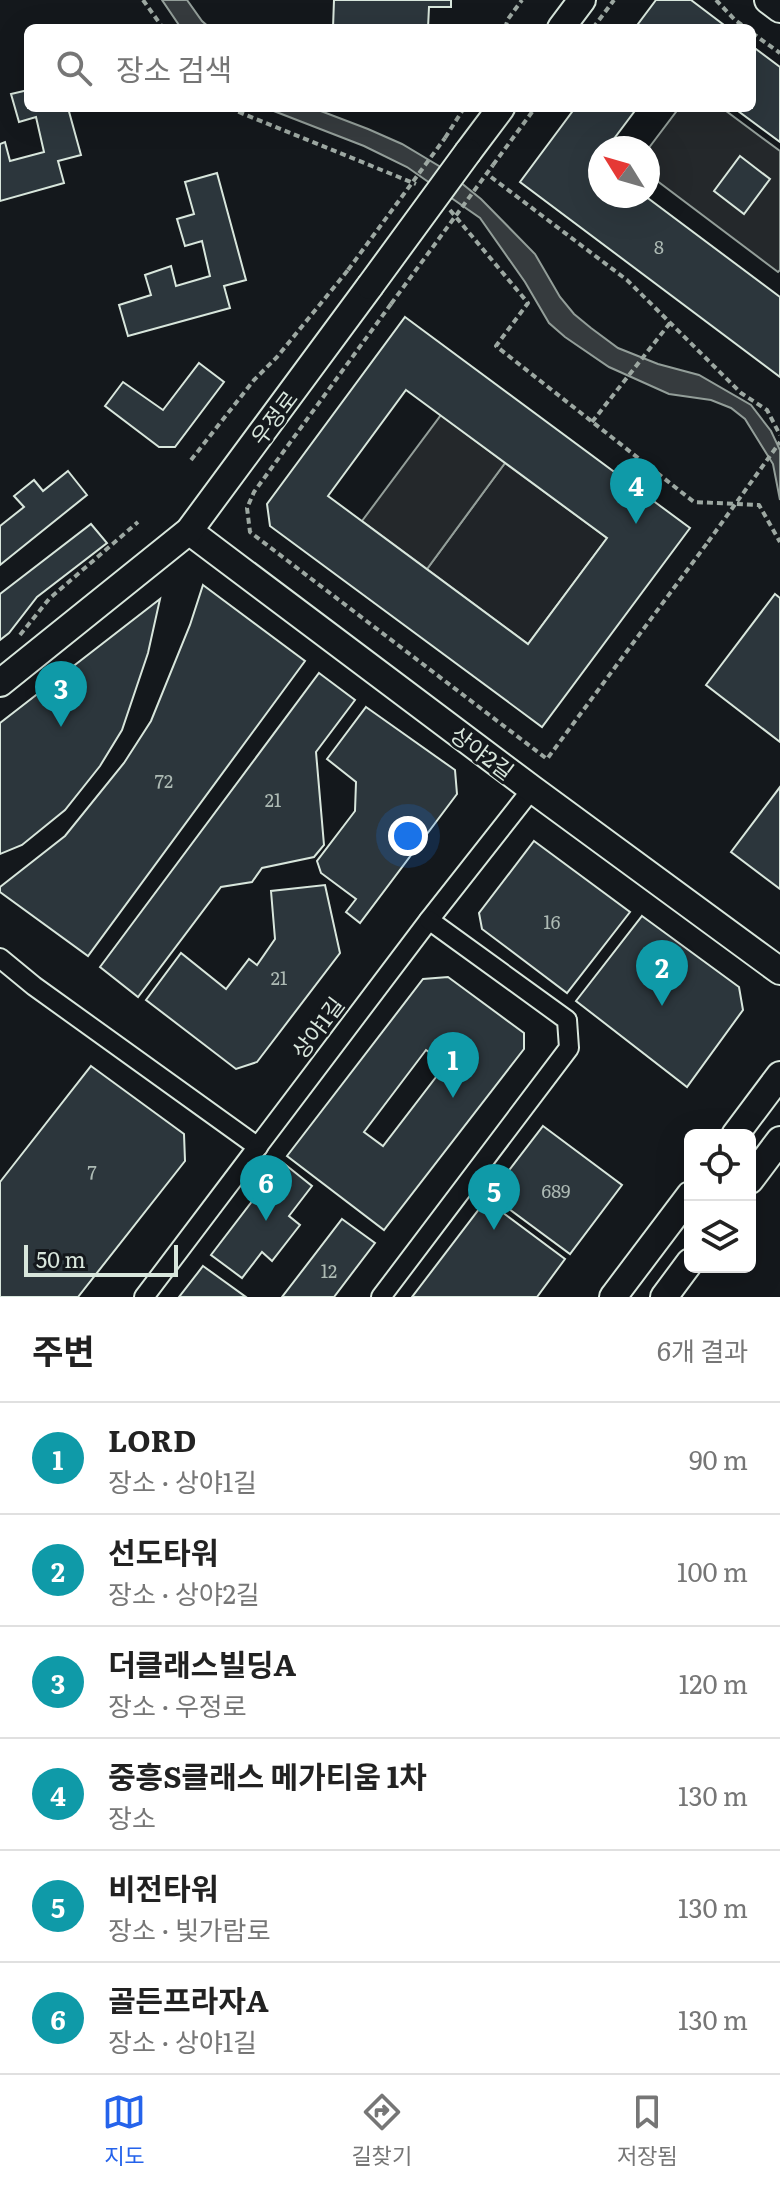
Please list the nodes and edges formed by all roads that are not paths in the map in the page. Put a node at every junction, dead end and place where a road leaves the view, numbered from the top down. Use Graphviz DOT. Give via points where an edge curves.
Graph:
graph roads {
  1 [pos="582,0"];
  2 [pos="768,0"];
  3 [pos="780,9"];
  4 [pos="564,24"];
  5 [pos="498,112"];
  6 [pos="189,531"];
  7 [pos="0,683"];
  8 [pos="532,789"];
  9 [pos="429,920"];
  10 [pos="0,958"];
  11 [pos="780,971"];
  12 [pos="780,1075"];
  13 [pos="740,1129"];
  14 [pos="780,1140"];
  15 [pos="258,1147"];
  16 [pos="756,1172"];
  17 [pos="685,1201"];
  18 [pos="684,1270"];
  19 [pos="144,1297"];
  20 [pos="381,1297"];
  21 [pos="613,1297"];
  22 [pos="664,1297"];
  1 -- 4 [label="street"];
  2 -- 3 [label="street"];
  5 -- 6 [label="street, 우정로, bridge"];
  6 -- 7 [label="street, 우정로"];
  6 -- 8 [label="street, 상야2길"];
  8 -- 9 [label="street, 상야1길"];
  8 -- 11 [label="street, 상야2길"];
  9 -- 15 [label="street, 상야1길"];
  9 -- 20 [label="street" via="567,1020 569,1048"];
  10 -- 15 [label="street"];
  12 -- 13 [label="street"];
  14 -- 16 [label="street"];
  15 -- 19 [label="street, 상야1길"];
  17 -- 21 [label="street"];
  18 -- 22 [label="street"];
}
